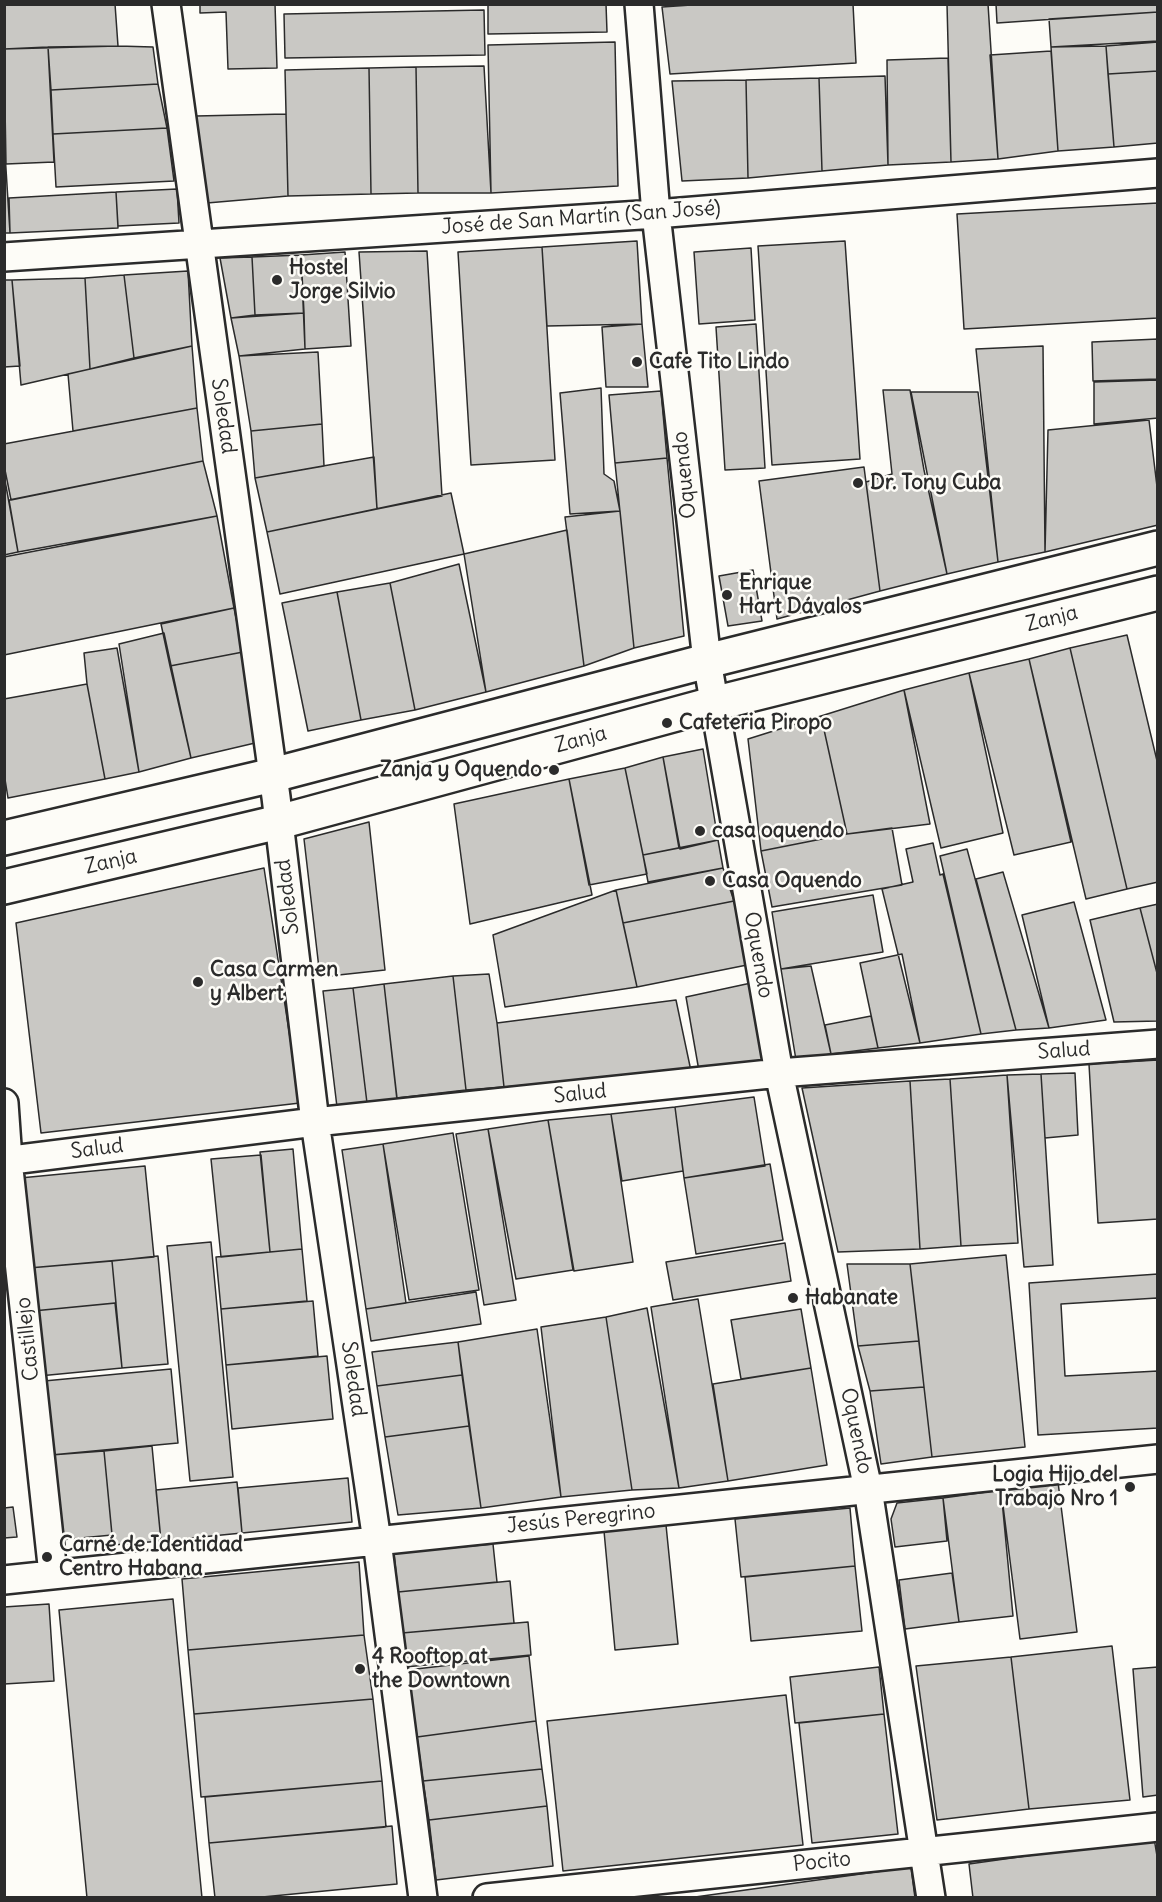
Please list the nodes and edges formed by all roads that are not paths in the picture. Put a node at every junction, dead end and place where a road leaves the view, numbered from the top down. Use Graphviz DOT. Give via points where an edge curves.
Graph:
graph roads {
  1 [pos="166,4"];
  2 [pos="639,4"];
  3 [pos="1158,173"];
  4 [pos="656,214"];
  5 [pos="200,245"];
  6 [pos="4,257"];
  7 [pos="1158,548"];
  8 [pos="1158,593"];
  9 [pos="707,661"];
  10 [pos="713,704"];
  11 [pos="273,774"];
  12 [pos="279,822"];
  13 [pos="4,838"];
  14 [pos="4,887"];
  15 [pos="1158,1044"];
  16 [pos="779,1073"];
  17 [pos="4,1103"];
  18 [pos="315,1122"];
  19 [pos="6,1160"];
  20 [pos="1158,1459"];
  21 [pos="868,1489"];
  22 [pos="378,1541"];
  23 [pos="53,1574"];
  24 [pos="4,1580"];
  25 [pos="1158,1827"];
  26 [pos="925,1851"];
  27 [pos="423,1898"];
  28 [pos="488,1898"];
  29 [pos="931,1898"];
  1 -- 5 [label="street, Soledad"];
  2 -- 4 [label="street, Oquendo"];
  3 -- 4 [label="street, José de San Martín (San José)"];
  4 -- 5 [label="street, José de San Martín (San José)"];
  4 -- 9 [label="street, Oquendo"];
  5 -- 6 [label="street, José de San Martín (San José)"];
  5 -- 11 [label="street, Soledad"];
  7 -- 9 [label="main road, Zanja"];
  8 -- 10 [label="main road, Zanja"];
  9 -- 10 [label="street, Oquendo"];
  9 -- 11 [label="main road, Zanja"];
  10 -- 12 [label="main road, Zanja"];
  10 -- 16 [label="street, Oquendo"];
  11 -- 12 [label="street, Soledad"];
  11 -- 13 [label="main road, Zanja"];
  12 -- 14 [label="main road, Zanja"];
  12 -- 18 [label="street, Soledad"];
  15 -- 16 [label="street, Salud"];
  16 -- 18 [label="street, Salud"];
  16 -- 21 [label="street, Oquendo"];
  17 -- 19 [label="street, Castillejo"];
  18 -- 19 [label="street, Salud"];
  18 -- 22 [label="street, Soledad"];
  19 -- 23 [label="street, Castillejo"];
  20 -- 21 [label="street, Jesús Peregrino"];
  21 -- 22 [label="street, Jesús Peregrino"];
  21 -- 26 [label="street, Oquendo"];
  22 -- 23 [label="street, Jesús Peregrino"];
  22 -- 27 [label="street, Soledad"];
  23 -- 24 [label="street, Jesús Peregrino"];
  25 -- 26 [label="street, Pocito"];
  26 -- 28 [label="street, Pocito"];
  26 -- 29 [label="street, Oquendo"];
}
